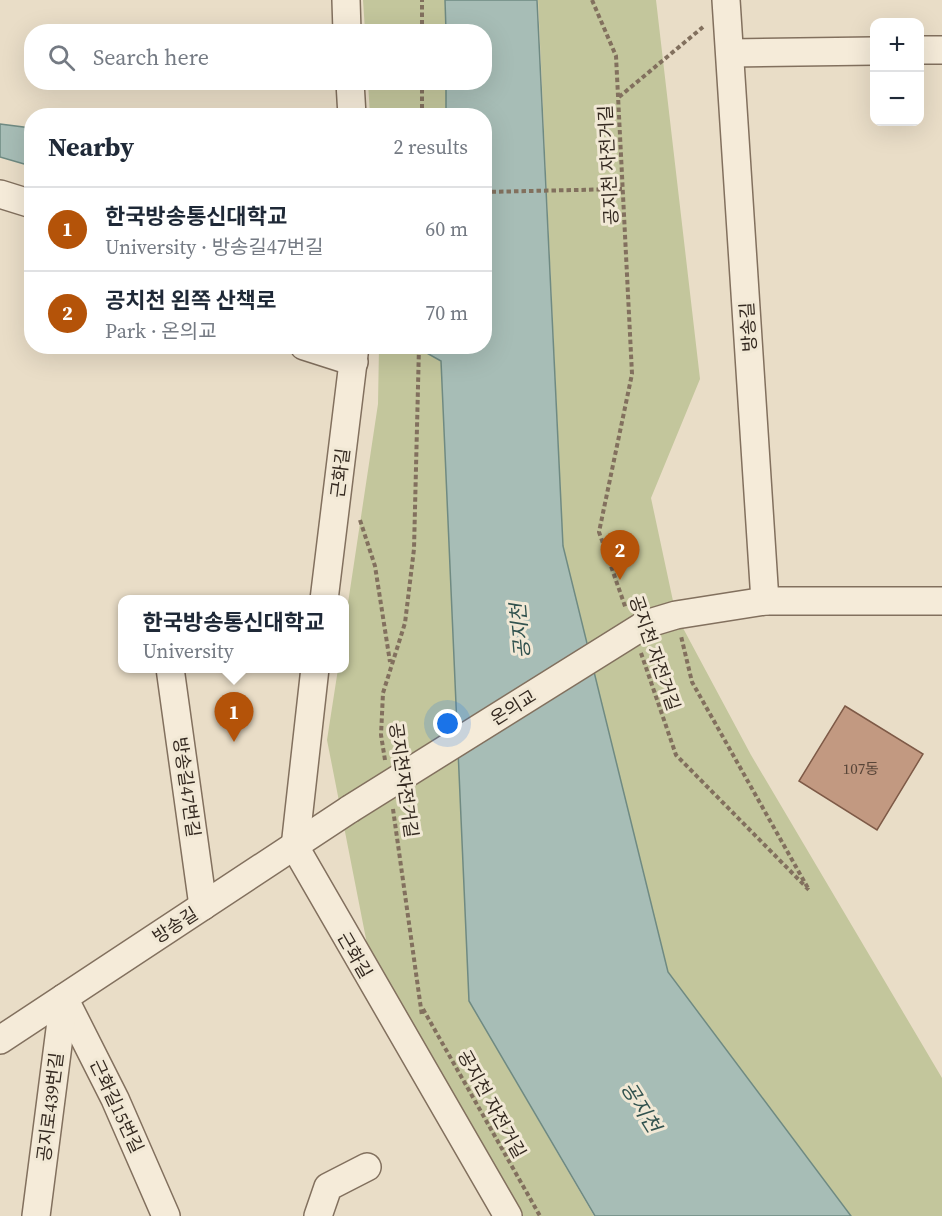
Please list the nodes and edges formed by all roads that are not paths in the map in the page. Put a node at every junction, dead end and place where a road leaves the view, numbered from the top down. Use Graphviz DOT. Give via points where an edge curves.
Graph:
graph roads {
  1 [pos="346,0"];
  2 [pos="727,3"];
  3 [pos="347,24"];
  4 [pos="924,50"];
  5 [pos="942,50"];
  6 [pos="870,51"];
  7 [pos="731,53"];
  8 [pos="350,90"];
  9 [pos="352,108"];
  10 [pos="0,194"];
  11 [pos="24,202"];
  12 [pos="355,354"];
  13 [pos="325,595"];
  14 [pos="765,601"];
  15 [pos="942,601"];
  16 [pos="171,673"];
  17 [pos="315,673"];
  18 [pos="350,809"];
  19 [pos="295,847"];
  20 [pos="203,906"];
  21 [pos="64,998"];
  22 [pos="0,1040"];
  23 [pos="367,1167"];
  24 [pos="36,1216"];
  25 [pos="166,1216"];
  26 [pos="318,1216"];
  27 [pos="508,1216"];
  1 -- 3 [label="street"];
  2 -- 7 [label="street, 방송길"];
  4 -- 5 [label="street"];
  6 -- 7 [label="street"];
  7 -- 14 [label="street, 방송길"];
  8 -- 9 [label="street"];
  10 -- 11 [label="street"];
  12 -- 13 [label="street, 근화길"];
  14 -- 15 [label="street"];
  14 -- 18 [label="street, 온의교, bridge" via="676,615 636,626"];
  16 -- 20 [label="street, 방송길47번길"];
  17 -- 19 [label="street"];
  18 -- 19 [label="street, 방송길"];
  19 -- 20 [label="street, 방송길"];
  19 -- 27 [label="street, 근화길"];
  20 -- 21 [label="street, 방송길"];
  21 -- 22 [label="street, 방송길"];
  21 -- 24 [label="street, 공지로439번길"];
  21 -- 25 [label="street, 근화길15번길" via="115,1099"];
  23 -- 26 [label="street" via="328,1187"];
}
